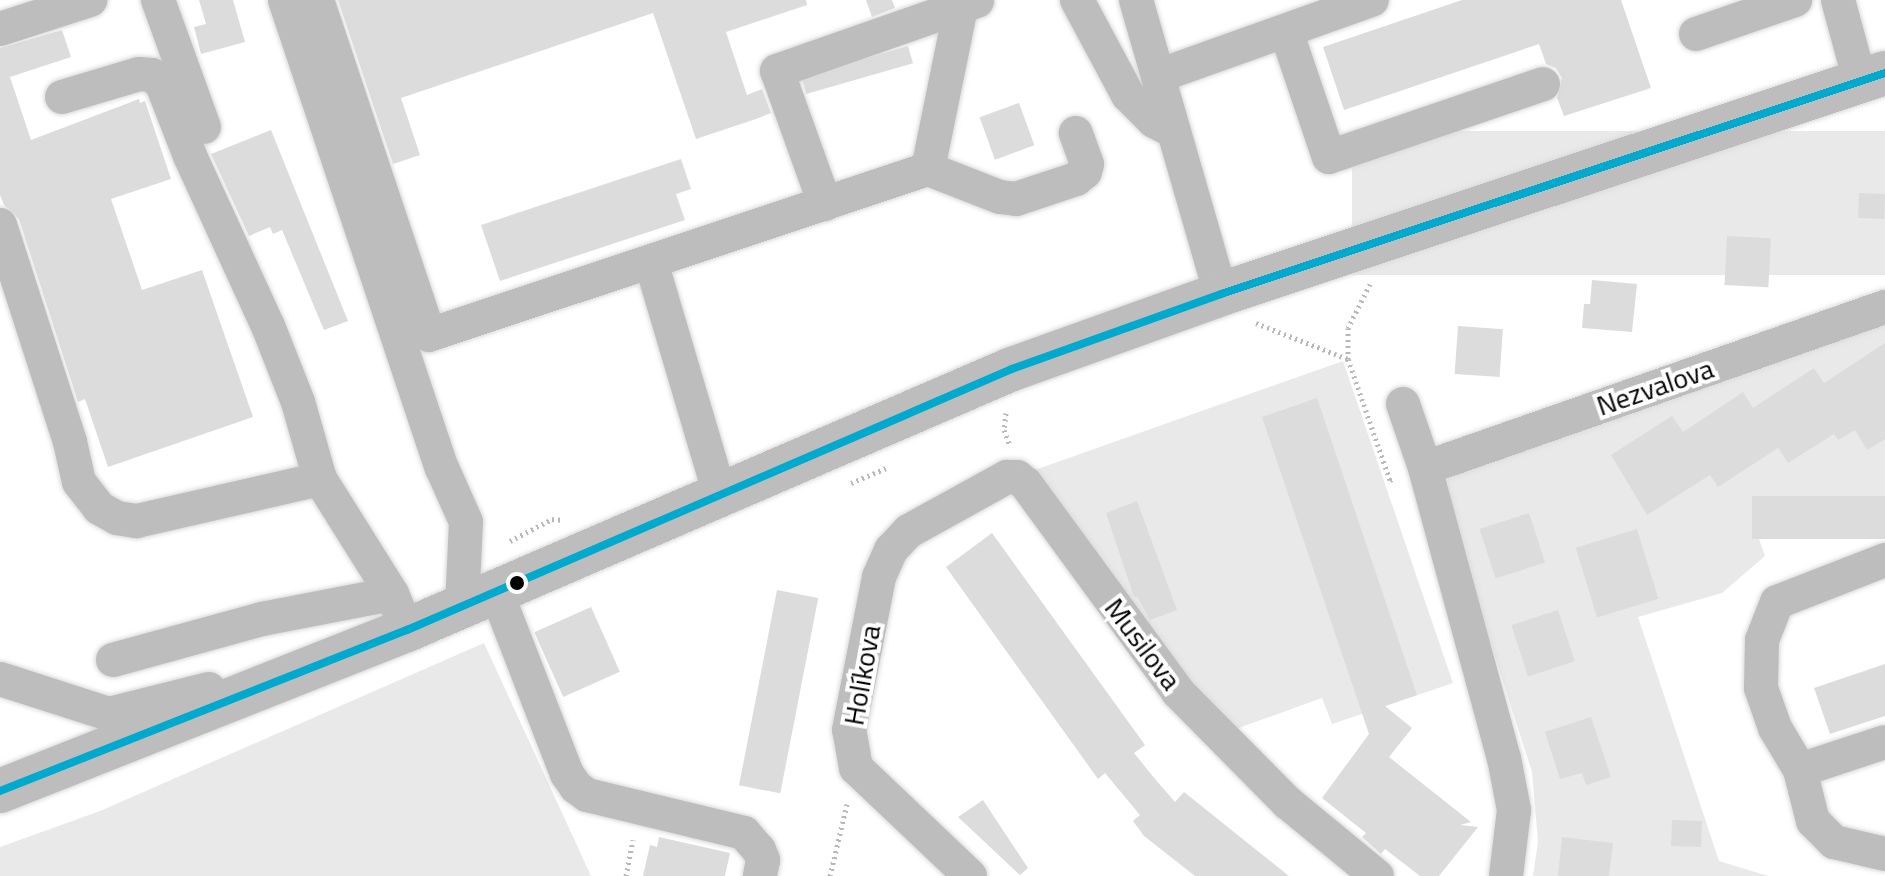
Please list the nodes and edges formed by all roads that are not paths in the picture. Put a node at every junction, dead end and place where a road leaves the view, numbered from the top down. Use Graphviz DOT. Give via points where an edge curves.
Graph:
graph roads {
  1 [pos="90,0"];
  2 [pos="158,0"];
  3 [pos="285,0"];
  4 [pos="317,0"];
  5 [pos="1077,0"];
  6 [pos="1136,0"];
  7 [pos="1372,0"];
  8 [pos="1795,0"];
  9 [pos="1838,0"];
  10 [pos="971,4"];
  11 [pos="0,29"];
  12 [pos="1286,31"];
  13 [pos="1696,34"];
  14 [pos="1158,76"];
  15 [pos="1873,77"];
  16 [pos="1543,84"];
  17 [pos="62,97"];
  18 [pos="1174,131"];
  19 [pos="1076,133"];
  20 [pos="190,156"];
  21 [pos="928,169"];
  22 [pos="825,204"];
  23 [pos="0,225"];
  24 [pos="651,262"];
  25 [pos="1221,294"];
  26 [pos="1885,307"];
  27 [pos="1403,404"];
  28 [pos="1425,468"];
  29 [pos="320,479"];
  30 [pos="720,495"];
  31 [pos="909,531"];
  32 [pos="1885,560"];
  33 [pos="479,598"];
  34 [pos="400,612"];
  35 [pos="113,660"];
  36 [pos="308,671"];
  37 [pos="0,679"];
  38 [pos="1885,742"];
  39 [pos="1800,770"];
  40 [pos="0,791"];
  41 [pos="1885,854"];
  42 [pos="760,876"];
  43 [pos="970,876"];
  44 [pos="1377,876"];
  45 [pos="1506,876"];
  1 -- 11 [label="street"];
  2 -- 20 [label="street" via="206,132 204,145"];
  3 -- 33 [label="street" via="437,453 466,522"];
  4 -- 24 [label="street" via="429,335"];
  5 -- 18 [label="street" via="1128,95 1154,121"];
  6 -- 14 [label="street"];
  7 -- 12 [label="street"];
  8 -- 13 [label="street"];
  9 -- 15 [label="street"];
  10 -- 21 [label="street"];
  10 -- 22 [label="street" via="777,71"];
  12 -- 14 [label="street"];
  12 -- 16 [label="street" via="1329,157"];
  14 -- 18 [label="street"];
  15 -- 25 [label="main road"];
  17 -- 20 [label="street" via="139,74 152,75 171,101"];
  18 -- 25 [label="street"];
  19 -- 21 [label="street" via="1085,172 1016,199"];
  20 -- 29 [label="street" via="268,326"];
  21 -- 22 [label="street"];
  22 -- 24 [label="street"];
  23 -- 29 [label="street" via="79,482 99,508 137,521"];
  24 -- 30 [label="street"];
  25 -- 30 [label="main road" via="1012,369"];
  26 -- 28 [label="street, Nezvalova"];
  27 -- 28 [label="street"];
  28 -- 45 [label="street" via="1504,758 1514,810"];
  29 -- 34 [label="street"];
  30 -- 33 [label="main road"];
  31 -- 43 [label="street, Holíkova" via="891,550 879,577 849,730 856,768"];
  31 -- 44 [label="street, Musilova" via="1007,477 1017,477 1178,692 1288,803"];
  32 -- 39 [label="street" via="1777,602 1762,640 1761,688 1775,728"];
  33 -- 34 [label="main road"];
  33 -- 42 [label="street" via="576,787 587,795 744,833 763,860"];
  34 -- 35 [label="street" via="262,619"];
  34 -- 36 [label="main road"];
  36 -- 37 [label="street" via="260,675 109,714"];
  36 -- 40 [label="main road"];
  38 -- 39 [label="street"];
  39 -- 41 [label="street" via="1813,821 1834,842"];
}
